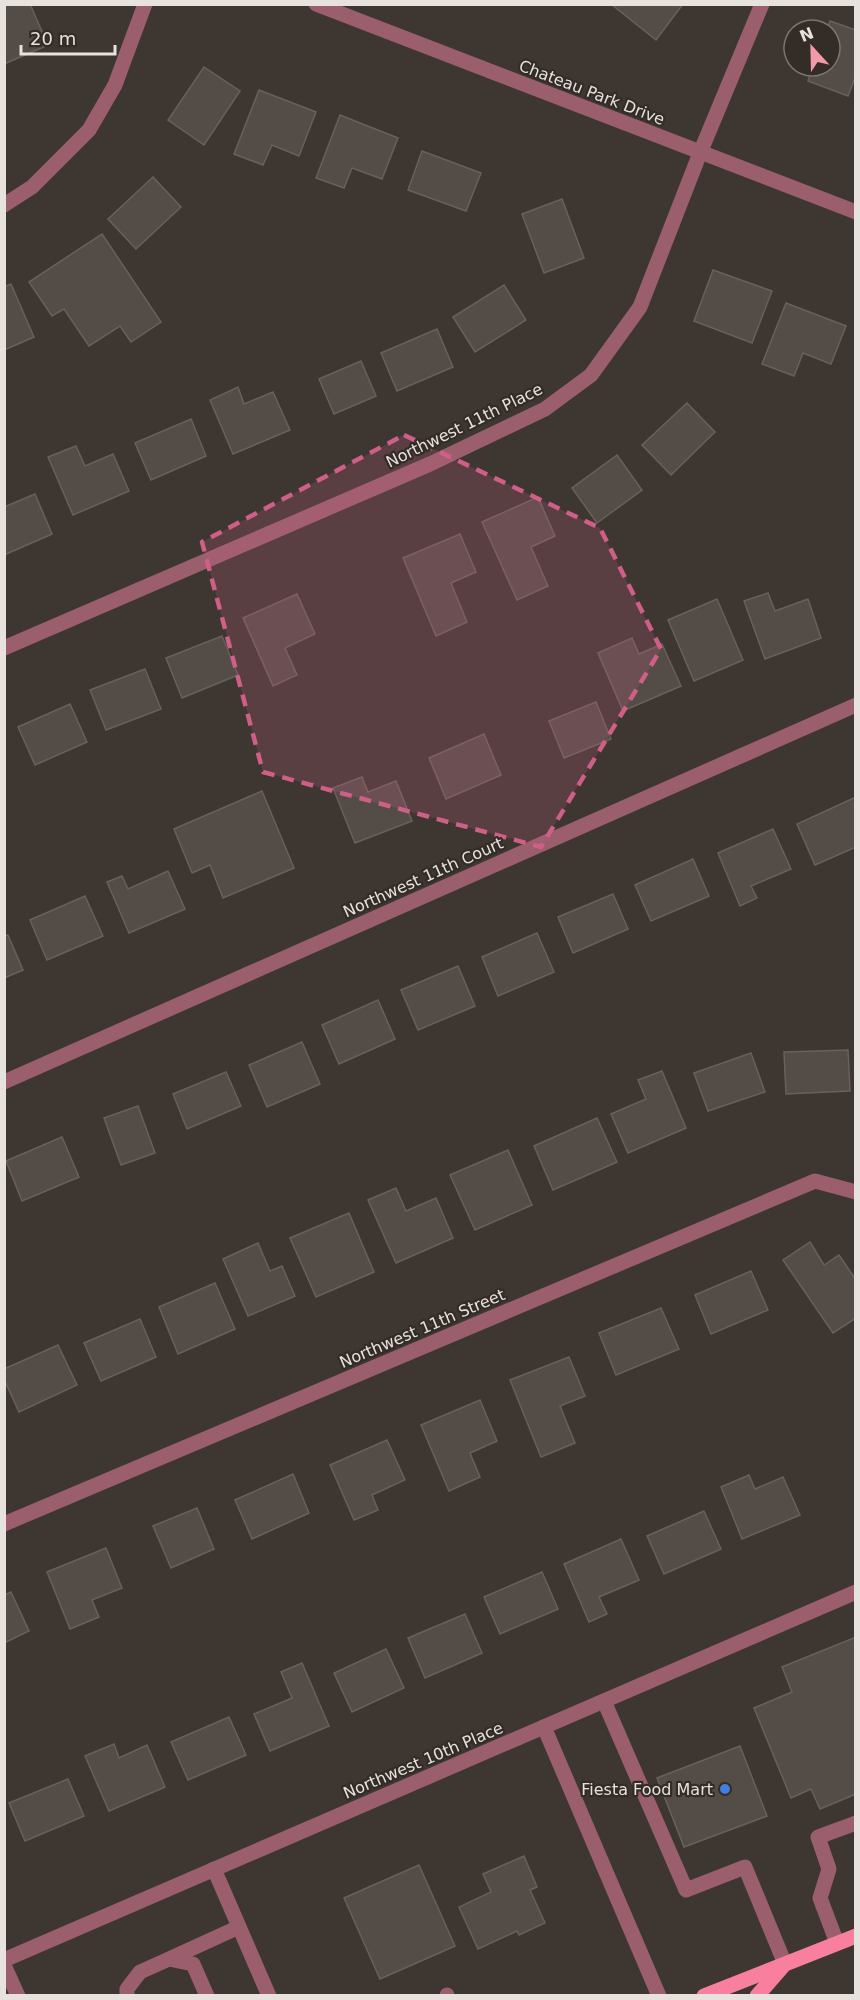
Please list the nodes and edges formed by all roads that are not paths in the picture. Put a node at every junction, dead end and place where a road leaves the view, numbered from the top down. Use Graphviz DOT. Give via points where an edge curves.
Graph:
graph roads {
  1 [pos="145,4"];
  2 [pos="316,4"];
  3 [pos="762,4"];
  4 [pos="700,153"];
  5 [pos="4,204"];
  6 [pos="855,212"];
  7 [pos="4,648"];
  8 [pos="855,705"];
  9 [pos="4,1082"];
  10 [pos="855,1192"];
  11 [pos="4,1524"];
  12 [pos="855,1592"];
  13 [pos="604,1701"];
  14 [pos="544,1727"];
  15 [pos="855,1823"];
  16 [pos="214,1869"];
  17 [pos="239,1927"];
  18 [pos="855,1936"];
  19 [pos="837,1943"];
  20 [pos="169,1959"];
  21 [pos="4,1962"];
  22 [pos="785,1964"];
  23 [pos="18,1995"];
  24 [pos="127,1995"];
  25 [pos="207,1995"];
  26 [pos="269,1995"];
  27 [pos="659,1995"];
  28 [pos="704,1995"];
  29 [pos="757,1995"];
  1 -- 5 [label="street" via="116,85 89,130 32,187"];
  2 -- 4 [label="street, Chateau Park Drive"];
  3 -- 4 [label="street, Northwest 11th Place"];
  4 -- 6 [label="street, Chateau Park Drive"];
  4 -- 7 [label="street, Northwest 11th Place" via="640,307 591,375 545,409 430,464"];
  8 -- 9 [label="street, Northwest 11th Court"];
  10 -- 11 [label="street, Northwest 11th Street" via="814,1181"];
  12 -- 13 [label="street, Northwest 10th Place"];
  13 -- 14 [label="street, Northwest 10th Place"];
  13 -- 22 [label="street" via="686,1890 745,1867"];
  14 -- 16 [label="street, Northwest 10th Place"];
  14 -- 27 [label="street"];
  15 -- 19 [label="street" via="818,1838 830,1869 820,1898"];
  16 -- 17 [label="street"];
  16 -- 21 [label="street, Northwest 10th Place"];
  17 -- 20 [label="street"];
  17 -- 26 [label="street"];
  18 -- 19 [label="main road"];
  19 -- 22 [label="main road"];
  20 -- 24 [label="street" via="140,1971"];
  20 -- 25 [label="street" via="193,1964"];
  21 -- 23 [label="street"];
  22 -- 28 [label="main road"];
  22 -- 29 [label="main road"];
}
